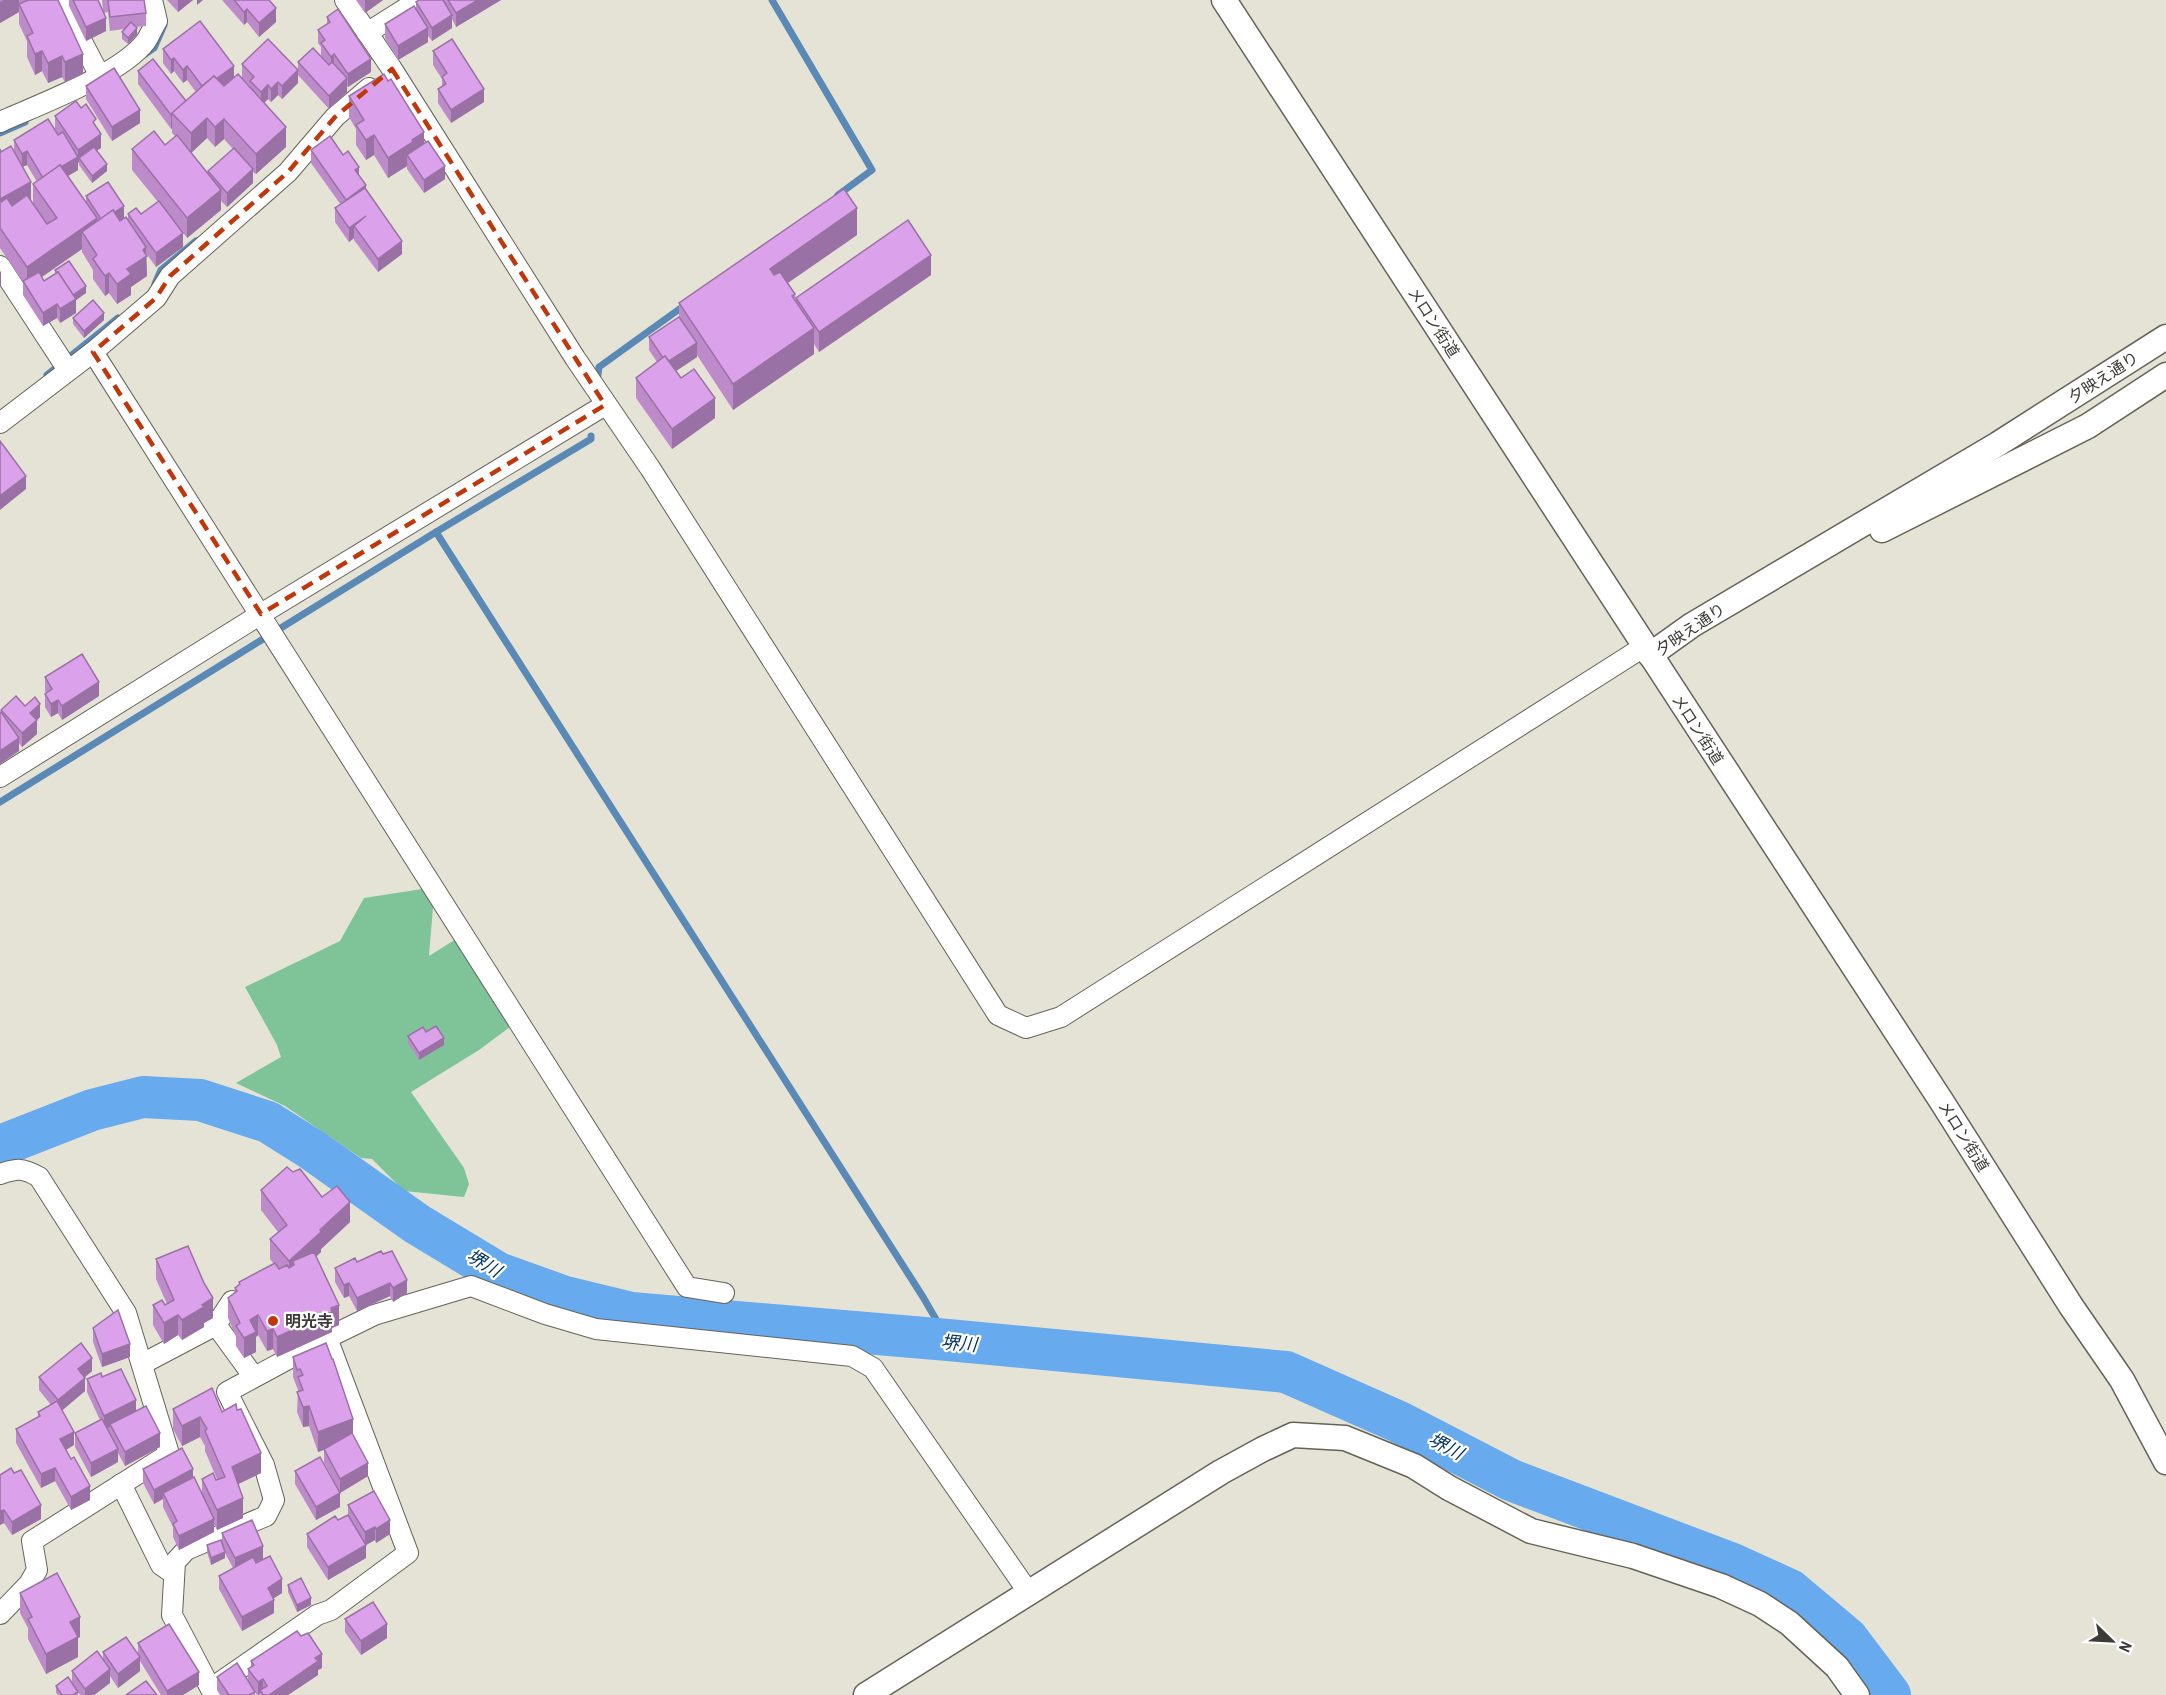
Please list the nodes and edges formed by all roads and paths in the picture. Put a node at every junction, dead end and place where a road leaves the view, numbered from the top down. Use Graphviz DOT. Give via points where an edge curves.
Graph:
graph roads {
  1 [pos="60,0"];
  2 [pos="152,0"];
  3 [pos="345,0"];
  4 [pos="419,0"];
  5 [pos="1224,0"];
  6 [pos="367,33"];
  7 [pos="392,69"];
  8 [pos="99,76"];
  9 [pos="0,122"];
  10 [pos="0,266"];
  11 [pos="2166,337"];
  12 [pos="93,352"];
  13 [pos="68,370"];
  14 [pos="2166,375"];
  15 [pos="605,405"];
  16 [pos="0,423"];
  17 [pos="261,614"];
  18 [pos="1648,650"];
  19 [pos="0,777"];
  20 [pos="0,1174"];
  21 [pos="724,1293"];
  22 [pos="232,1300"];
  23 [pos="216,1325"];
  24 [pos="327,1338"];
  25 [pos="142,1364"];
  26 [pos="254,1377"];
  27 [pos="227,1392"];
  28 [pos="208,1403"];
  29 [pos="180,1419"];
  30 [pos="161,1429"];
  31 [pos="2166,1462"];
  32 [pos="121,1484"];
  33 [pos="174,1574"];
  34 [pos="1029,1593"];
  35 [pos="0,1614"];
  36 [pos="209,1693"];
  37 [pos="867,1695"];
  38 [pos="1857,1695"];
  1 -- 8 [label="street"];
  2 -- 8 [label="street" via="157,21 146,42"];
  3 -- 6 [label="street"];
  4 -- 6 [label="street"];
  5 -- 18 [label="street, メロン街道"];
  6 -- 7 [label="street"];
  7 -- 12 [label="street" via="335,117 288,172 170,276 156,298"];
  7 -- 15 [label="street"];
  8 -- 9 [label="street"];
  10 -- 13 [label="street"];
  11 -- 18 [label="street, 夕映え通り" via="1998,444"];
  12 -- 13 [label="street"];
  12 -- 17 [label="street"];
  13 -- 16 [label="street"];
  14 -- 18 [label="street, 夕映え通り" via="2088,426 1890,525 1692,635"];
  15 -- 17 [label="street"];
  15 -- 18 [label="street" via="650,468 998,1015 1026,1028 1060,1017"];
  17 -- 19 [label="street"];
  17 -- 21 [label="street" via="687,1287"];
  18 -- 31 [label="street, メロン街道" via="2122,1380"];
  20 -- 25 [label="street" via="15,1169 39,1177 126,1313"];
  22 -- 23 [label="street"];
  23 -- 25 [label="street"];
  23 -- 26 [label="street"];
  24 -- 26 [label="street"];
  24 -- 34 [label="street" via="374,1315 471,1286 596,1329 852,1356 873,1368"];
  24 -- 36 [label="street" via="408,1553"];
  25 -- 30 [label="street"];
  26 -- 27 [label="street"];
  27 -- 28 [label="street"];
  27 -- 33 [label="street" via="264,1465 274,1500 266,1516 186,1550 175,1562"];
  29 -- 30 [label="street"];
  30 -- 32 [label="street" via="169,1454"];
  32 -- 33 [label="street" via="161,1565"];
  32 -- 35 [label="street" via="32,1541 38,1570"];
  33 -- 36 [label="street" via="172,1616"];
  34 -- 37 [label="street"];
  34 -- 38 [label="street" via="1263,1449 1293,1435 1345,1438 1414,1466 1531,1531 1633,1556 1721,1586 1760,1604 1789,1623 1837,1667"];
}
